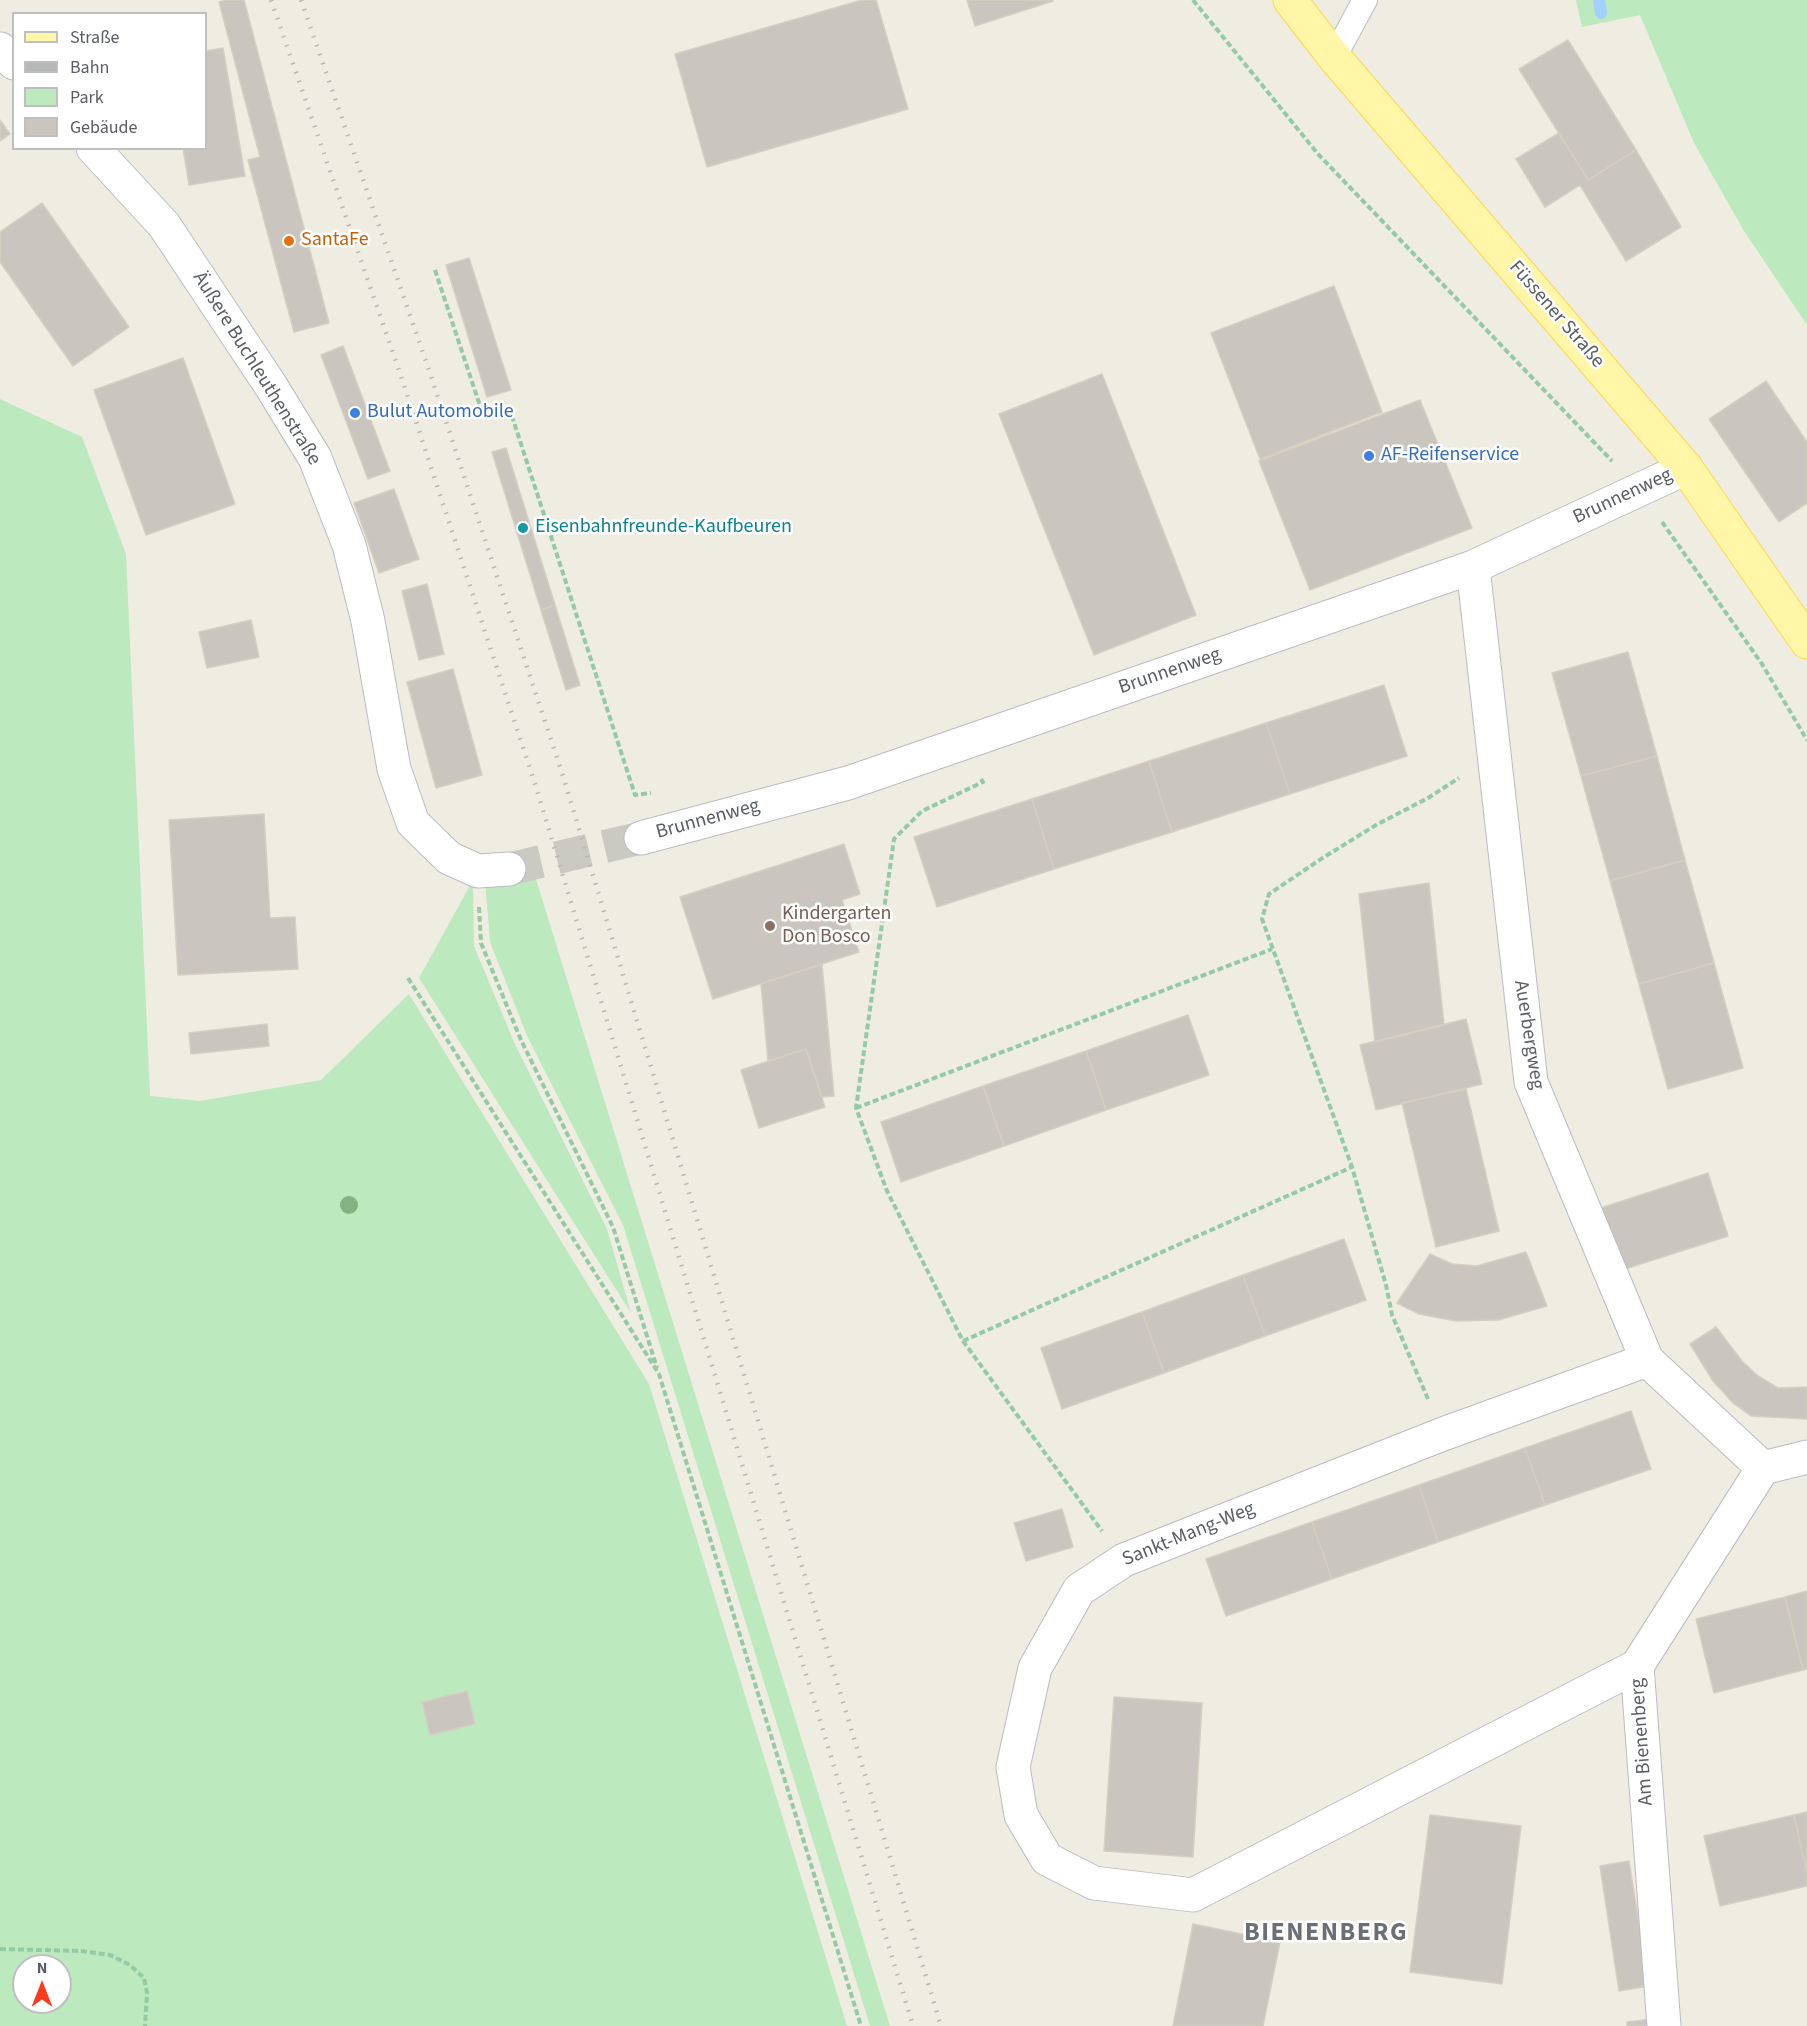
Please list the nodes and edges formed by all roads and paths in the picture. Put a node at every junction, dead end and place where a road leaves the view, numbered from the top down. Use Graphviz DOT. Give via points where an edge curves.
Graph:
graph roads {
  1 [pos="1193,0"];
  2 [pos="1290,0"];
  3 [pos="1365,0"];
  4 [pos="0,49"];
  5 [pos="1334,57"];
  6 [pos="12,61"];
  7 [pos="95,150"];
  8 [pos="435,270"];
  9 [pos="1686,468"];
  10 [pos="1639,489"];
  11 [pos="1473,567"];
  12 [pos="1807,642"];
  13 [pos="1807,740"];
  14 [pos="966,742"];
  15 [pos="1494,755"];
  16 [pos="654,793"];
  17 [pos="641,838"];
  18 [pos="494,870"];
  19 [pos="1272,949"];
  20 [pos="408,978"];
  21 [pos="856,1108"];
  22 [pos="1352,1167"];
  23 [pos="963,1341"];
  24 [pos="1647,1360"];
  25 [pos="659,1374"];
  26 [pos="1443,1434"];
  27 [pos="1807,1457"];
  28 [pos="1763,1468"];
  29 [pos="1124,1560"];
  30 [pos="1637,1666"];
  31 [pos="0,1949"];
  32 [pos="145,2026"];
  33 [pos="861,2026"];
  34 [pos="1665,2026"];
  1 -- 10 [label="path" via="1318,154"];
  2 -- 5 [label="main road, Füssener Straße"];
  3 -- 5 [label="lane"];
  4 -- 6 [label="street"];
  5 -- 9 [label="main road, Füssener Straße"];
  7 -- 18 [label="street, Äußere Buchleuthenstraße" via="164,225 315,458 349,545 368,621 394,769 413,823 449,858"];
  8 -- 16 [label="path" via="483,415 509,407 635,795"];
  9 -- 10 [label="street, Brunnenweg"];
  9 -- 12 [label="main road, Füssener Straße"];
  10 -- 11 [label="street, Brunnenweg"];
  10 -- 13 [label="path" via="1762,664"];
  11 -- 14 [label="street, Brunnenweg"];
  11 -- 15 [label="street, Auerbergweg"];
  14 -- 17 [label="street, Brunnenweg" via="848,783"];
  14 -- 21 [label="path" via="983,782 922,811 894,839"];
  15 -- 19 [label="path" via="1269,894 1262,919"];
  15 -- 24 [label="street, Auerbergweg" via="1531,1082"];
  18 -- 25 [label="path" via="481,943 521,1040 613,1227"];
  19 -- 21 [label="path"];
  19 -- 22 [label="path"];
  20 -- 25 [label="path"];
  21 -- 23 [label="path" via="887,1191"];
  22 -- 23 [label="path"];
  22 -- 26 [label="path" via="1392,1315"];
  23 -- 29 [label="path"];
  24 -- 26 [label="street, Sankt-Mang-Weg"];
  24 -- 28 [label="street, Auerbergweg"];
  25 -- 33 [label="path"];
  26 -- 29 [label="street, Sankt-Mang-Weg"];
  27 -- 28 [label="street"];
  28 -- 30 [label="street, Am Bienenberg"];
  29 -- 30 [label="street, Sankt-Mang-Weg" via="1078,1590 1035,1668 1012,1767 1021,1815 1047,1859 1094,1883 1192,1895"];
  30 -- 34 [label="street, Am Bienenberg"];
  31 -- 32 [label="path" via="81,1951 110,1955 130,1965 144,1978"];
}
